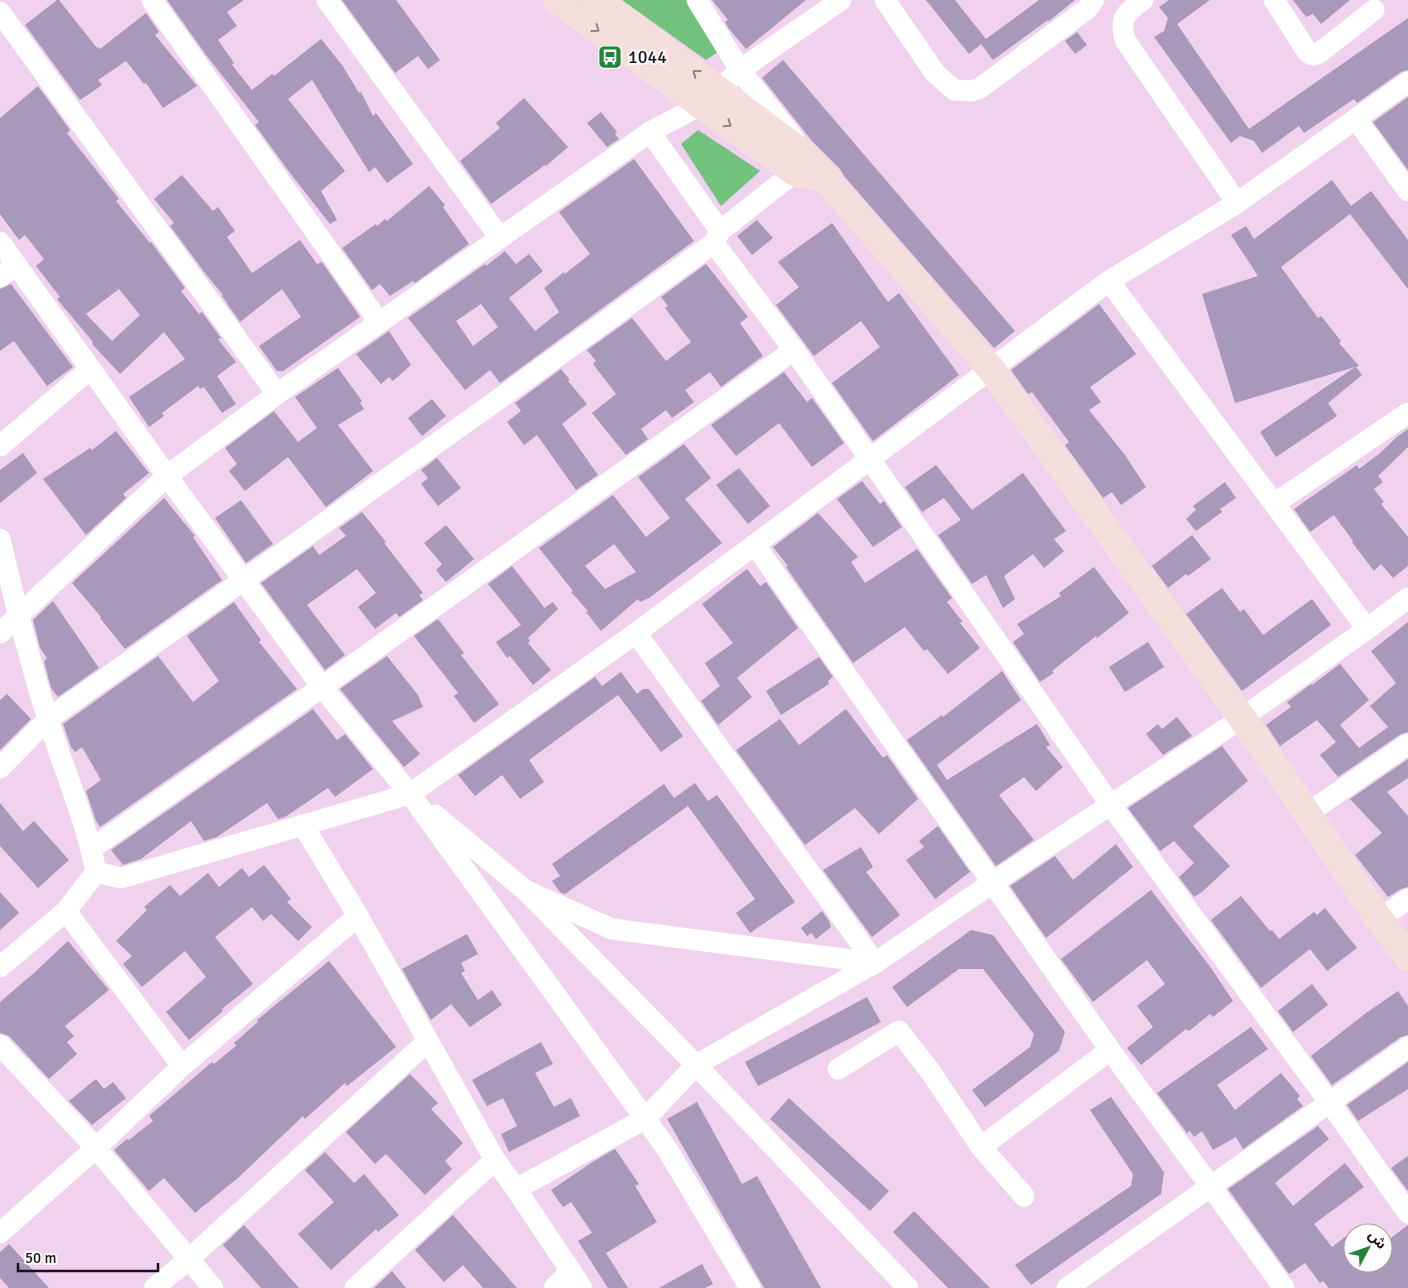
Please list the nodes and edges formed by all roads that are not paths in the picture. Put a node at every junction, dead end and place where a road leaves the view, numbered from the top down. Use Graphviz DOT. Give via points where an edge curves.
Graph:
graph roads {
  1 [pos="152,0"];
  2 [pos="328,0"];
  3 [pos="557,0"];
  4 [pos="598,0"];
  5 [pos="697,0"];
  6 [pos="841,0"];
  7 [pos="885,0"];
  8 [pos="1094,0"];
  9 [pos="1142,0"];
  10 [pos="1274,0"];
  11 [pos="1374,10"];
  12 [pos="0,12"];
  13 [pos="740,70"];
  14 [pos="1408,82"];
  15 [pos="710,97"];
  16 [pos="1356,119"];
  17 [pos="650,132"];
  18 [pos="801,164"];
  19 [pos="1408,191"];
  20 [pos="1237,203"];
  21 [pos="717,237"];
  22 [pos="500,238"];
  23 [pos="0,242"];
  24 [pos="8,271"];
  25 [pos="1109,281"];
  26 [pos="379,322"];
  27 [pos="794,350"];
  28 [pos="991,368"];
  29 [pos="90,369"];
  30 [pos="277,394"];
  31 [pos="1408,413"];
  32 [pos="0,446"];
  33 [pos="869,460"];
  34 [pos="167,476"];
  35 [pos="1274,504"];
  36 [pos="0,538"];
  37 [pos="756,545"];
  38 [pos="243,580"];
  39 [pos="1408,598"];
  40 [pos="18,616"];
  41 [pos="1368,629"];
  42 [pos="0,633"];
  43 [pos="636,633"];
  44 [pos="322,687"];
  45 [pos="1242,718"];
  46 [pos="48,719"];
  47 [pos="1408,744"];
  48 [pos="0,768"];
  49 [pos="410,794"];
  50 [pos="1110,804"];
  51 [pos="1308,813"];
  52 [pos="303,825"];
  53 [pos="91,849"];
  54 [pos="96,872"];
  55 [pos="992,883"];
  56 [pos="525,890"];
  57 [pos="1408,899"];
  58 [pos="66,911"];
  59 [pos="358,916"];
  60 [pos="1379,919"];
  61 [pos="1408,957"];
  62 [pos="876,964"];
  63 [pos="0,967"];
  64 [pos="428,1042"];
  65 [pos="0,1045"];
  66 [pos="1408,1047"];
  67 [pos="1110,1050"];
  68 [pos="182,1066"];
  69 [pos="696,1066"];
  70 [pos="838,1069"];
  71 [pos="1330,1103"];
  72 [pos="645,1118"];
  73 [pos="981,1147"];
  74 [pos="96,1148"];
  75 [pos="495,1160"];
  76 [pos="1212,1187"];
  77 [pos="516,1189"];
  78 [pos="1024,1196"];
  79 [pos="1408,1213"];
  80 [pos="0,1233"];
  81 [pos="189,1259"];
  82 [pos="577,1280"];
  83 [pos="154,1288"];
  84 [pos="213,1288"];
  85 [pos="355,1288"];
  86 [pos="554,1288"];
  87 [pos="750,1288"];
  88 [pos="908,1288"];
  89 [pos="1067,1288"];
  90 [pos="1284,1288"];
  1 -- 26 [label="street"];
  2 -- 22 [label="street"];
  3 -- 15 [label="main road, one-way"];
  15 -- 4 [label="main road, one-way"];
  5 -- 13 [label="street"];
  6 -- 13 [label="street"];
  7 -- 8 [label="street" via="935,73 954,90 971,91 980,88 1046,40"];
  9 -- 20 [label="street" via="1124,17 1121,27 1125,40"];
  10 -- 11 [label="street" via="1313,55"];
  12 -- 30 [label="street"];
  13 -- 15 [label="street"];
  13 -- 18 [label="street"];
  14 -- 16 [label="street"];
  15 -- 17 [label="street"];
  15 -- 18 [label="main road"];
  16 -- 19 [label="street"];
  16 -- 20 [label="street"];
  17 -- 21 [label="street"];
  17 -- 22 [label="street"];
  18 -- 21 [label="street"];
  18 -- 28 [label="main road" via="829,180"];
  20 -- 25 [label="street"];
  21 -- 27 [label="street"];
  21 -- 38 [label="street" via="493,403"];
  22 -- 26 [label="street"];
  23 -- 24 [label="street"];
  24 -- 29 [label="street"];
  25 -- 28 [label="street"];
  25 -- 35 [label="street"];
  26 -- 30 [label="street"];
  27 -- 33 [label="street"];
  27 -- 44 [label="street"];
  28 -- 33 [label="street"];
  28 -- 45 [label="main road"];
  29 -- 32 [label="street"];
  29 -- 34 [label="street"];
  30 -- 34 [label="street"];
  31 -- 35 [label="street"];
  33 -- 37 [label="street"];
  33 -- 50 [label="street"];
  34 -- 38 [label="street"];
  34 -- 40 [label="street"];
  35 -- 41 [label="street"];
  36 -- 40 [label="street"];
  37 -- 43 [label="street"];
  37 -- 55 [label="street"];
  38 -- 44 [label="street"];
  38 -- 46 [label="street"];
  39 -- 41 [label="street"];
  40 -- 42 [label="street"];
  40 -- 46 [label="street"];
  41 -- 45 [label="street"];
  43 -- 49 [label="street"];
  43 -- 62 [label="street"];
  44 -- 49 [label="street"];
  44 -- 53 [label="street"];
  45 -- 50 [label="street"];
  45 -- 51 [label="main road"];
  46 -- 48 [label="street"];
  46 -- 53 [label="street"];
  47 -- 51 [label="street"];
  49 -- 52 [label="street"];
  49 -- 56 [label="street"];
  49 -- 72 [label="street"];
  50 -- 55 [label="street"];
  50 -- 71 [label="street"];
  51 -- 60 [label="main road"];
  52 -- 54 [label="street" via="121,878"];
  52 -- 59 [label="street"];
  53 -- 54 [label="street"];
  54 -- 58 [label="street"];
  55 -- 62 [label="street"];
  55 -- 67 [label="street"];
  56 -- 62 [label="street" via="612,929"];
  56 -- 69 [label="street"];
  57 -- 60 [label="street"];
  58 -- 63 [label="street"];
  58 -- 68 [label="street"];
  59 -- 64 [label="street"];
  59 -- 68 [label="street"];
  60 -- 61 [label="main road"];
  62 -- 69 [label="street"];
  64 -- 75 [label="street"];
  64 -- 81 [label="street"];
  65 -- 74 [label="street"];
  66 -- 71 [label="street"];
  67 -- 73 [label="street"];
  67 -- 76 [label="street"];
  68 -- 74 [label="street"];
  69 -- 72 [label="street"];
  69 -- 88 [label="street"];
  70 -- 73 [label="street" via="899,1031"];
  71 -- 76 [label="street"];
  71 -- 79 [label="street"];
  72 -- 77 [label="street"];
  72 -- 87 [label="street"];
  73 -- 78 [label="street"];
  74 -- 80 [label="street"];
  74 -- 81 [label="street"];
  75 -- 77 [label="street"];
  75 -- 85 [label="street"];
  76 -- 89 [label="street"];
  76 -- 90 [label="street"];
  77 -- 82 [label="street"];
  81 -- 83 [label="street"];
  81 -- 84 [label="street"];
  82 -- 86 [label="street"];
}
